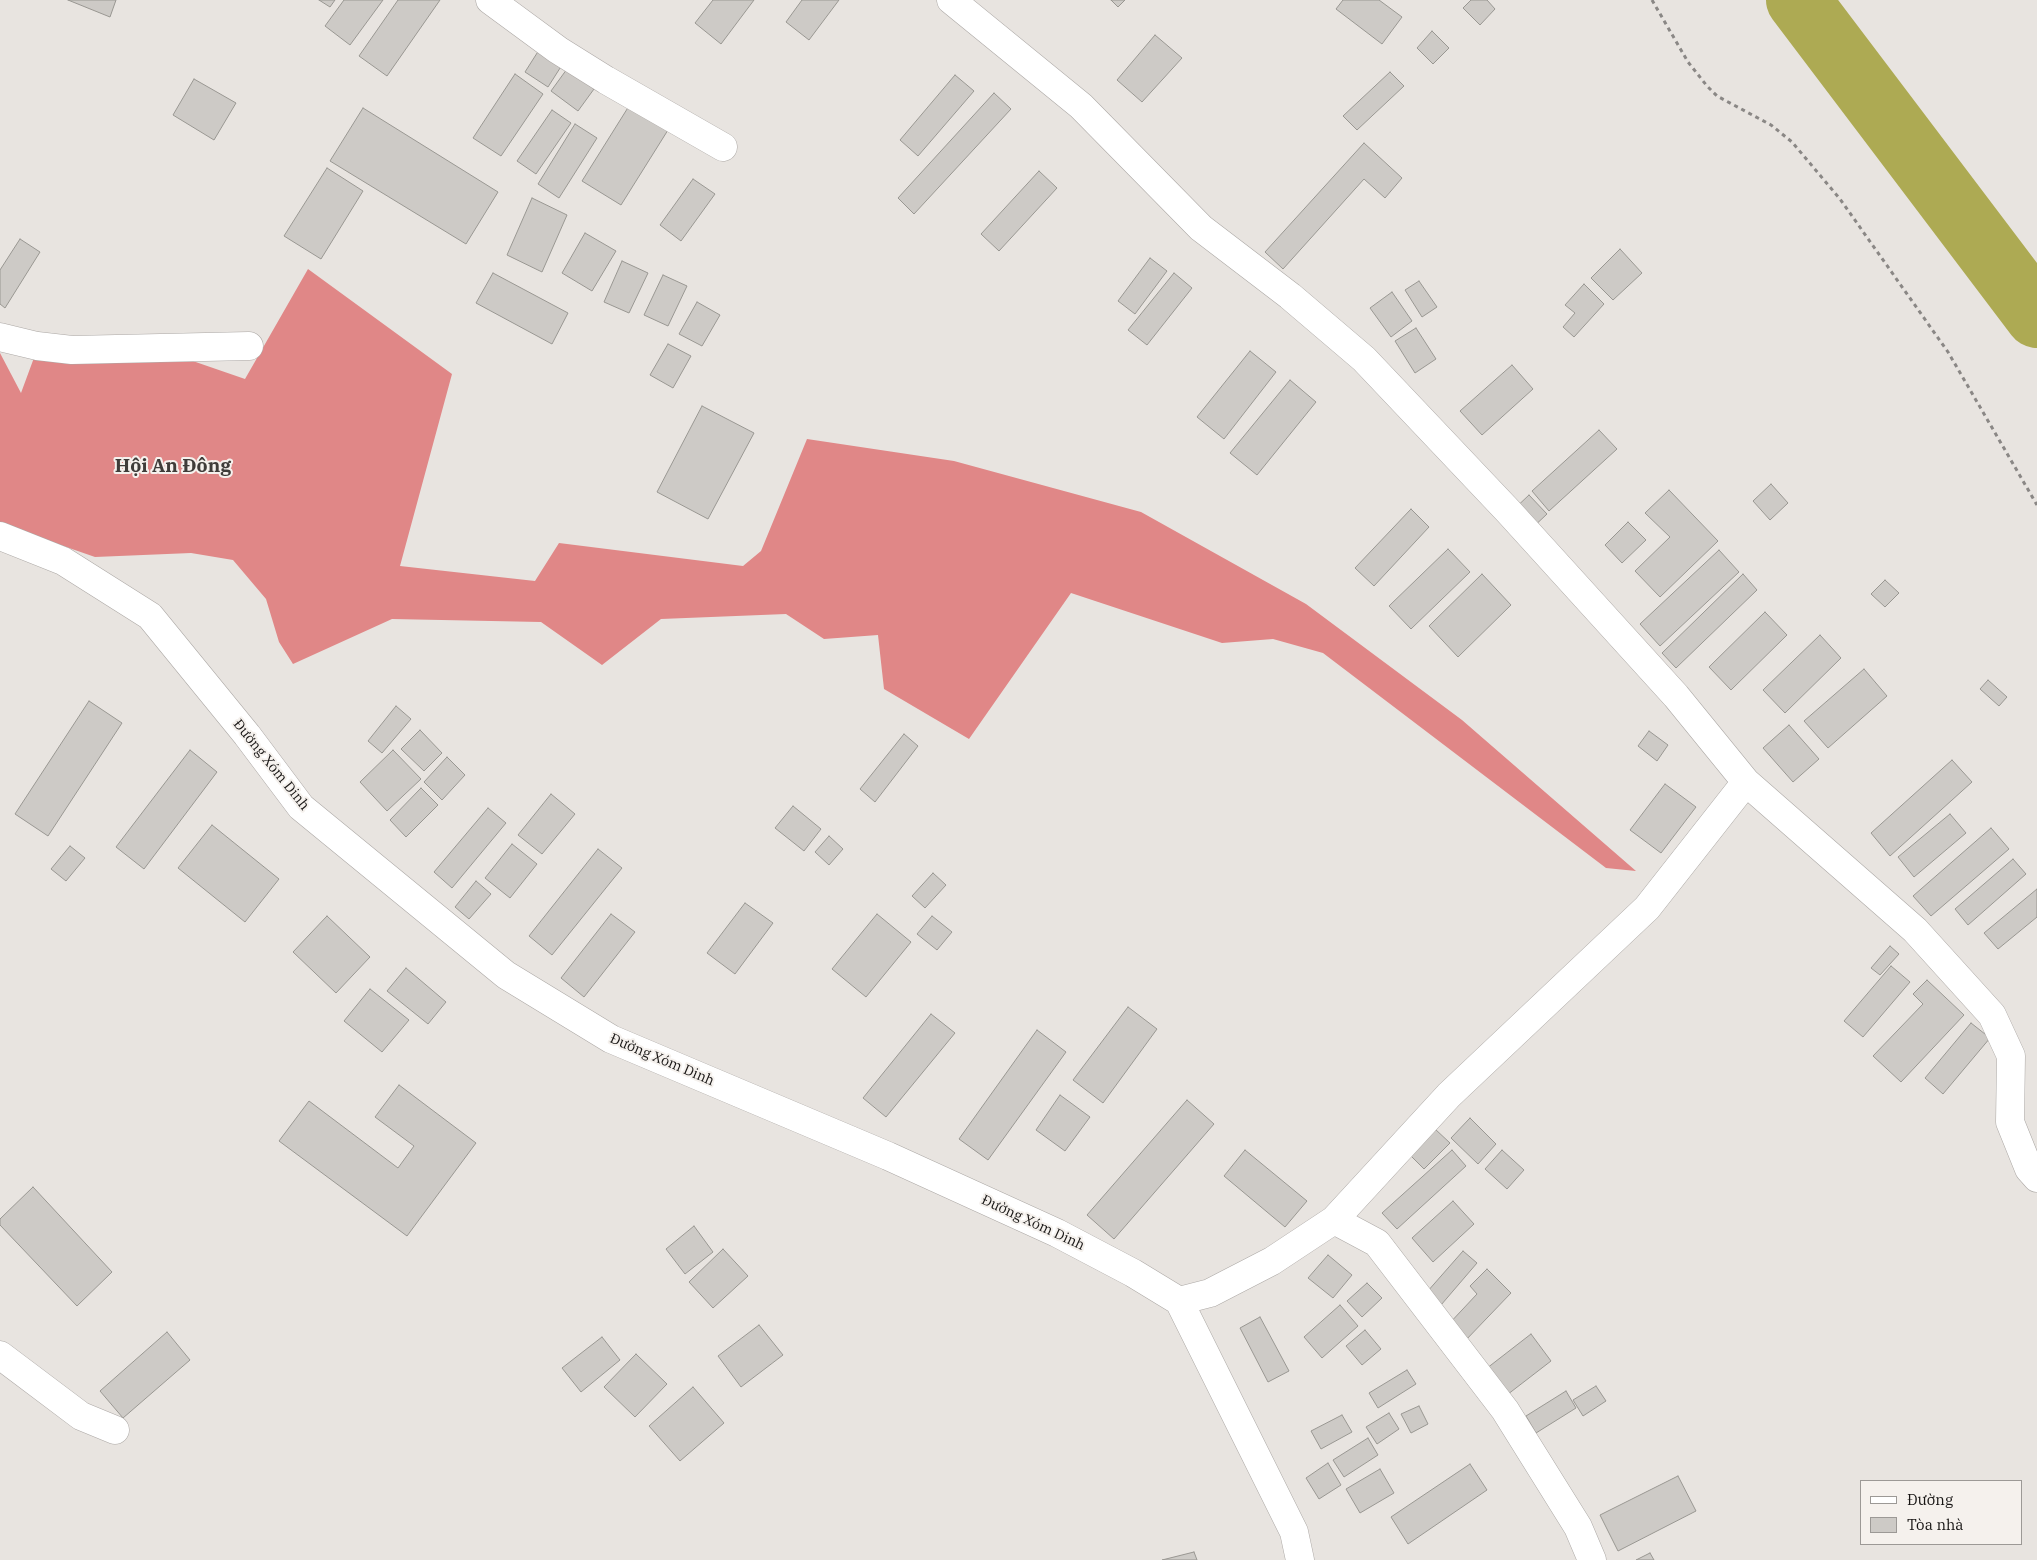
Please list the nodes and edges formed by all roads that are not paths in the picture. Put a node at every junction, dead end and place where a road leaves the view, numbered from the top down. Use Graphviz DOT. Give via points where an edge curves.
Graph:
graph roads {
  1 [pos="490,0"];
  2 [pos="951,0"];
  3 [pos="723,147"];
  4 [pos="0,337"];
  5 [pos="249,346"];
  6 [pos="0,536"];
  7 [pos="1746,782"];
  8 [pos="2037,1178"];
  9 [pos="1334,1220"];
  10 [pos="1179,1300"];
  11 [pos="0,1355"];
  12 [pos="115,1430"];
  13 [pos="1300,1560"];
  14 [pos="1592,1560"];
  1 -- 3 [label="street" via="558,50"];
  2 -- 7 [label="street" via="1080,106 1201,228 1290,296 1364,359 1670,689"];
  4 -- 5 [label="street" via="72,350"];
  6 -- 10 [label="street, Đường Xóm Dinh" via="63,561 150,616 247,734 301,807 506,975 611,1039 888,1156 1057,1233"];
  7 -- 8 [label="street" via="1914,930 1992,1015 2011,1056 2010,1122 2029,1169"];
  7 -- 9 [label="street" via="1647,908 1449,1095"];
  9 -- 10 [label="street" via="1272,1261 1219,1289"];
  9 -- 14 [label="street" via="1377,1243 1505,1410 1578,1527"];
  10 -- 13 [label="street" via="1294,1532"];
  11 -- 12 [label="street" via="81,1416"];
}
